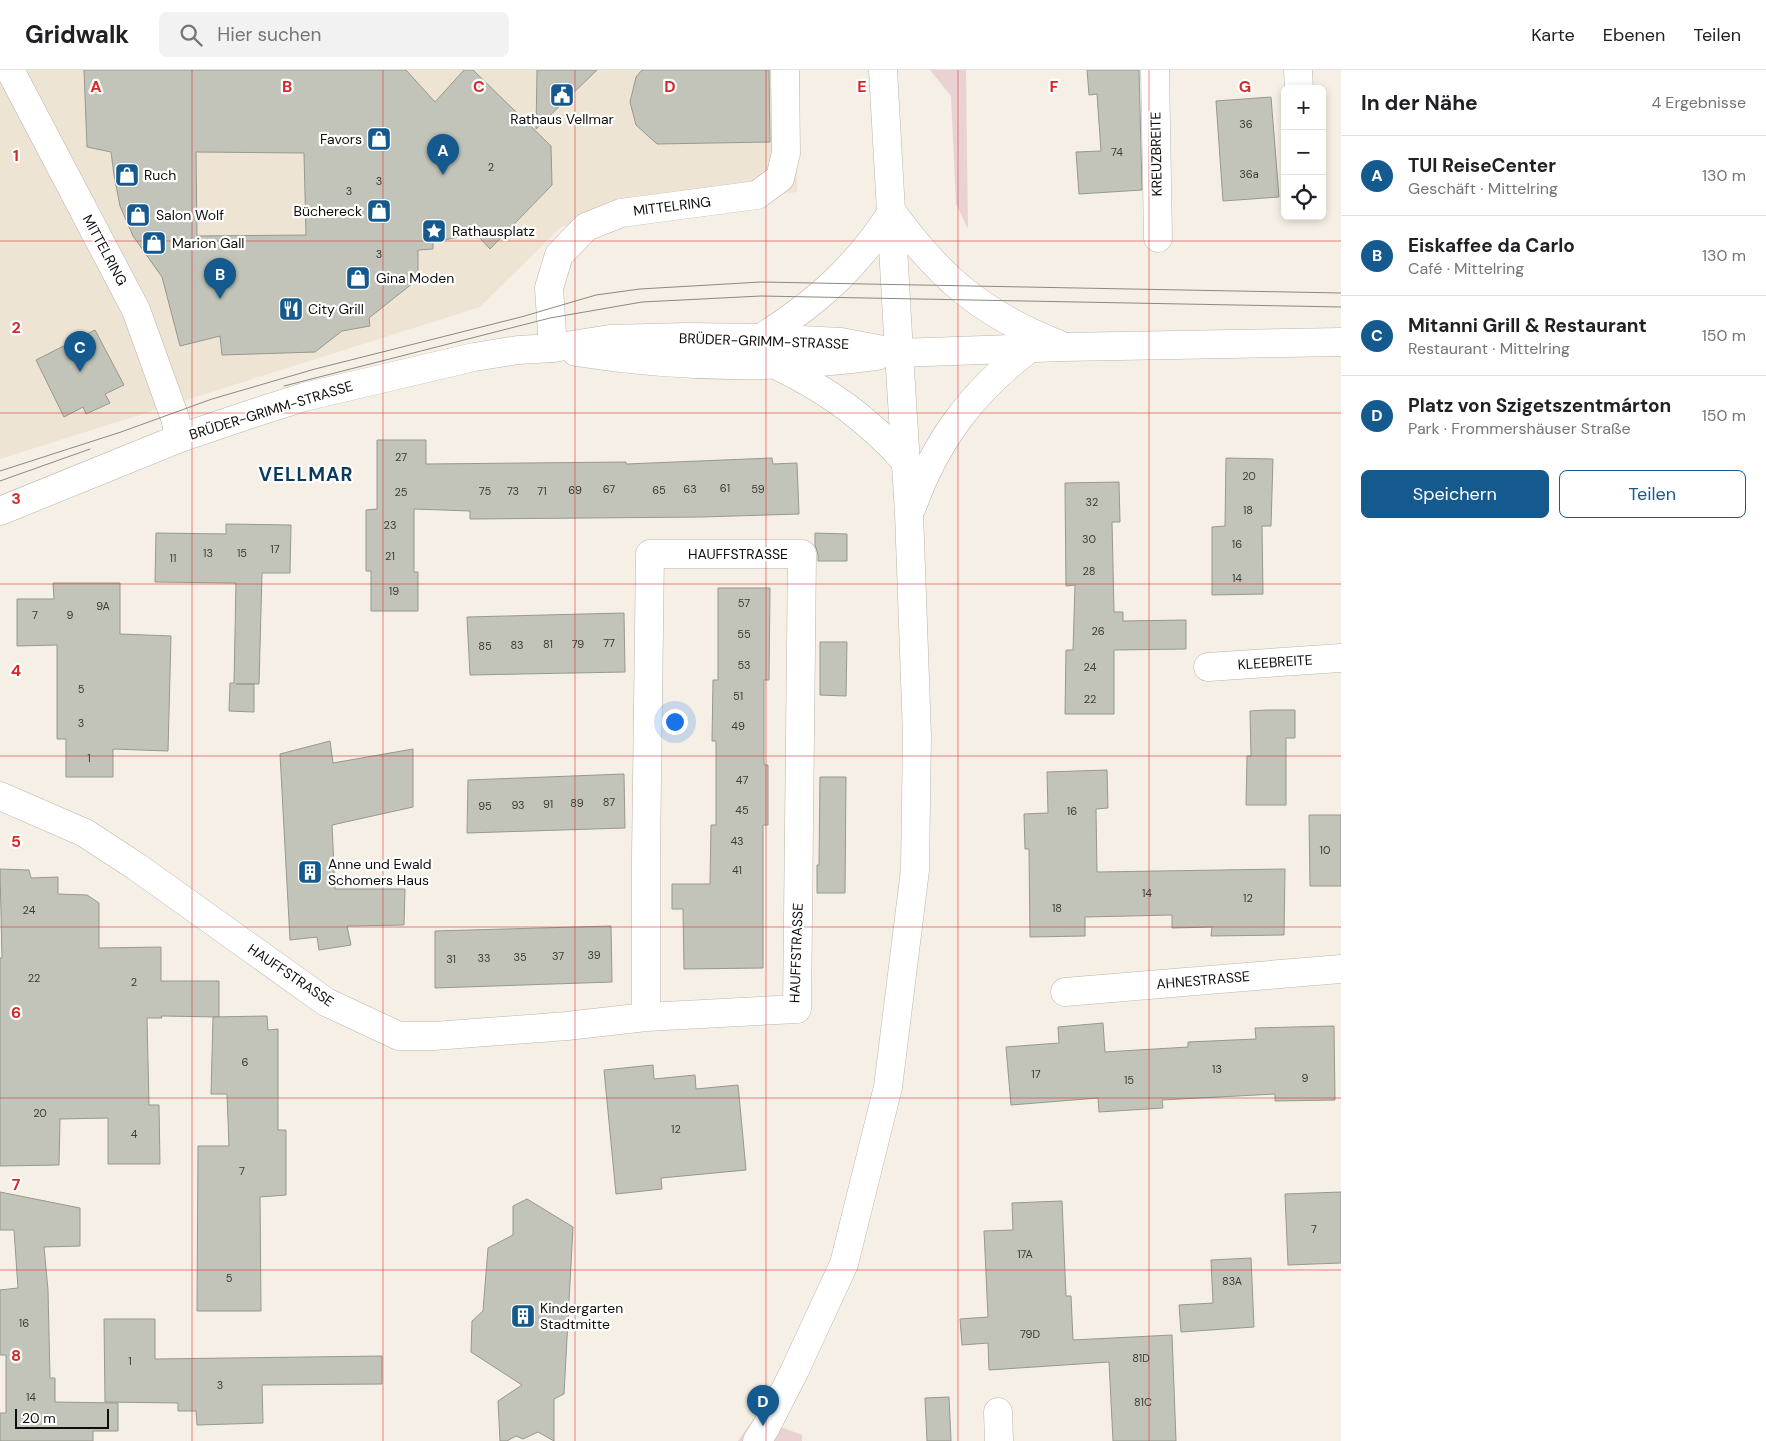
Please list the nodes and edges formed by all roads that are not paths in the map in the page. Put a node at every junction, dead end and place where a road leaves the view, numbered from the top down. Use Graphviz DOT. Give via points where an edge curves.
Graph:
graph roads {
  1 [pos="10,70"];
  2 [pos="785,70"];
  3 [pos="883,70"];
  4 [pos="1155,70"];
  5 [pos="1298,70"];
  6 [pos="1299,85"];
  7 [pos="892,212"];
  8 [pos="1158,238"];
  9 [pos="761,338"];
  10 [pos="1341,342"];
  11 [pos="1063,346"];
  12 [pos="553,348"];
  13 [pos="1030,348"];
  14 [pos="898,353"];
  15 [pos="776,365"];
  16 [pos="180,438"];
  17 [pos="906,462"];
  18 [pos="0,511"];
  19 [pos="910,513"];
  20 [pos="1341,658"];
  21 [pos="1208,667"];
  22 [pos="0,796"];
  23 [pos="1341,969"];
  24 [pos="1065,992"];
  25 [pos="646,1017"];
  26 [pos="998,1412"];
  27 [pos="757,1441"];
  28 [pos="999,1441"];
  1 -- 16 [label="street, MITTELRING" via="136,310"];
  2 -- 12 [label="street, MITTELRING" via="786,152 780,178 757,195 621,213 586,227 559,255 549,288"];
  3 -- 7 [label="street"];
  4 -- 8 [label="street, KREUZBREITE"];
  5 -- 6 [label="street"];
  7 -- 9 [label="street" via="868,246 828,290"];
  7 -- 11 [label="street" via="939,270 966,293 1002,318"];
  7 -- 14 [label="street"];
  9 -- 12 [label="street, BRÜDER-GRIMM-STRASSE" via="610,339"];
  9 -- 14 [label="street, BRÜDER-GRIMM-STRASSE" via="841,342"];
  10 -- 11 [label="street"];
  11 -- 13 [label="street"];
  12 -- 15 [label="street, BRÜDER-GRIMM-STRASSE" via="682,365"];
  12 -- 16 [label="street, BRÜDER-GRIMM-STRASSE" via="474,357 304,397"];
  13 -- 14 [label="street"];
  13 -- 19 [label="street" via="990,381 956,421 921,481"];
  14 -- 15 [label="street, BRÜDER-GRIMM-STRASSE" via="826,363"];
  14 -- 17 [label="street"];
  15 -- 17 [label="street" via="850,408"];
  16 -- 18 [label="street, BRÜDER-GRIMM-STRASSE"];
  17 -- 19 [label="street"];
  19 -- 27 [label="street" via="917,735 915,870 888,1087 844,1264 794,1372"];
  20 -- 21 [label="street, KLEEBREITE"];
  22 -- 25 [label="street, HAUFFSTRASSE" via="85,833 326,1002 399,1036 567,1026"];
  23 -- 24 [label="street, AHNESTRASSE"];
  25 -- 25 [label="street, HAUFFSTRASSE" via="797,1009 802,554 650,554"];
  26 -- 28 [label="street"];
}
